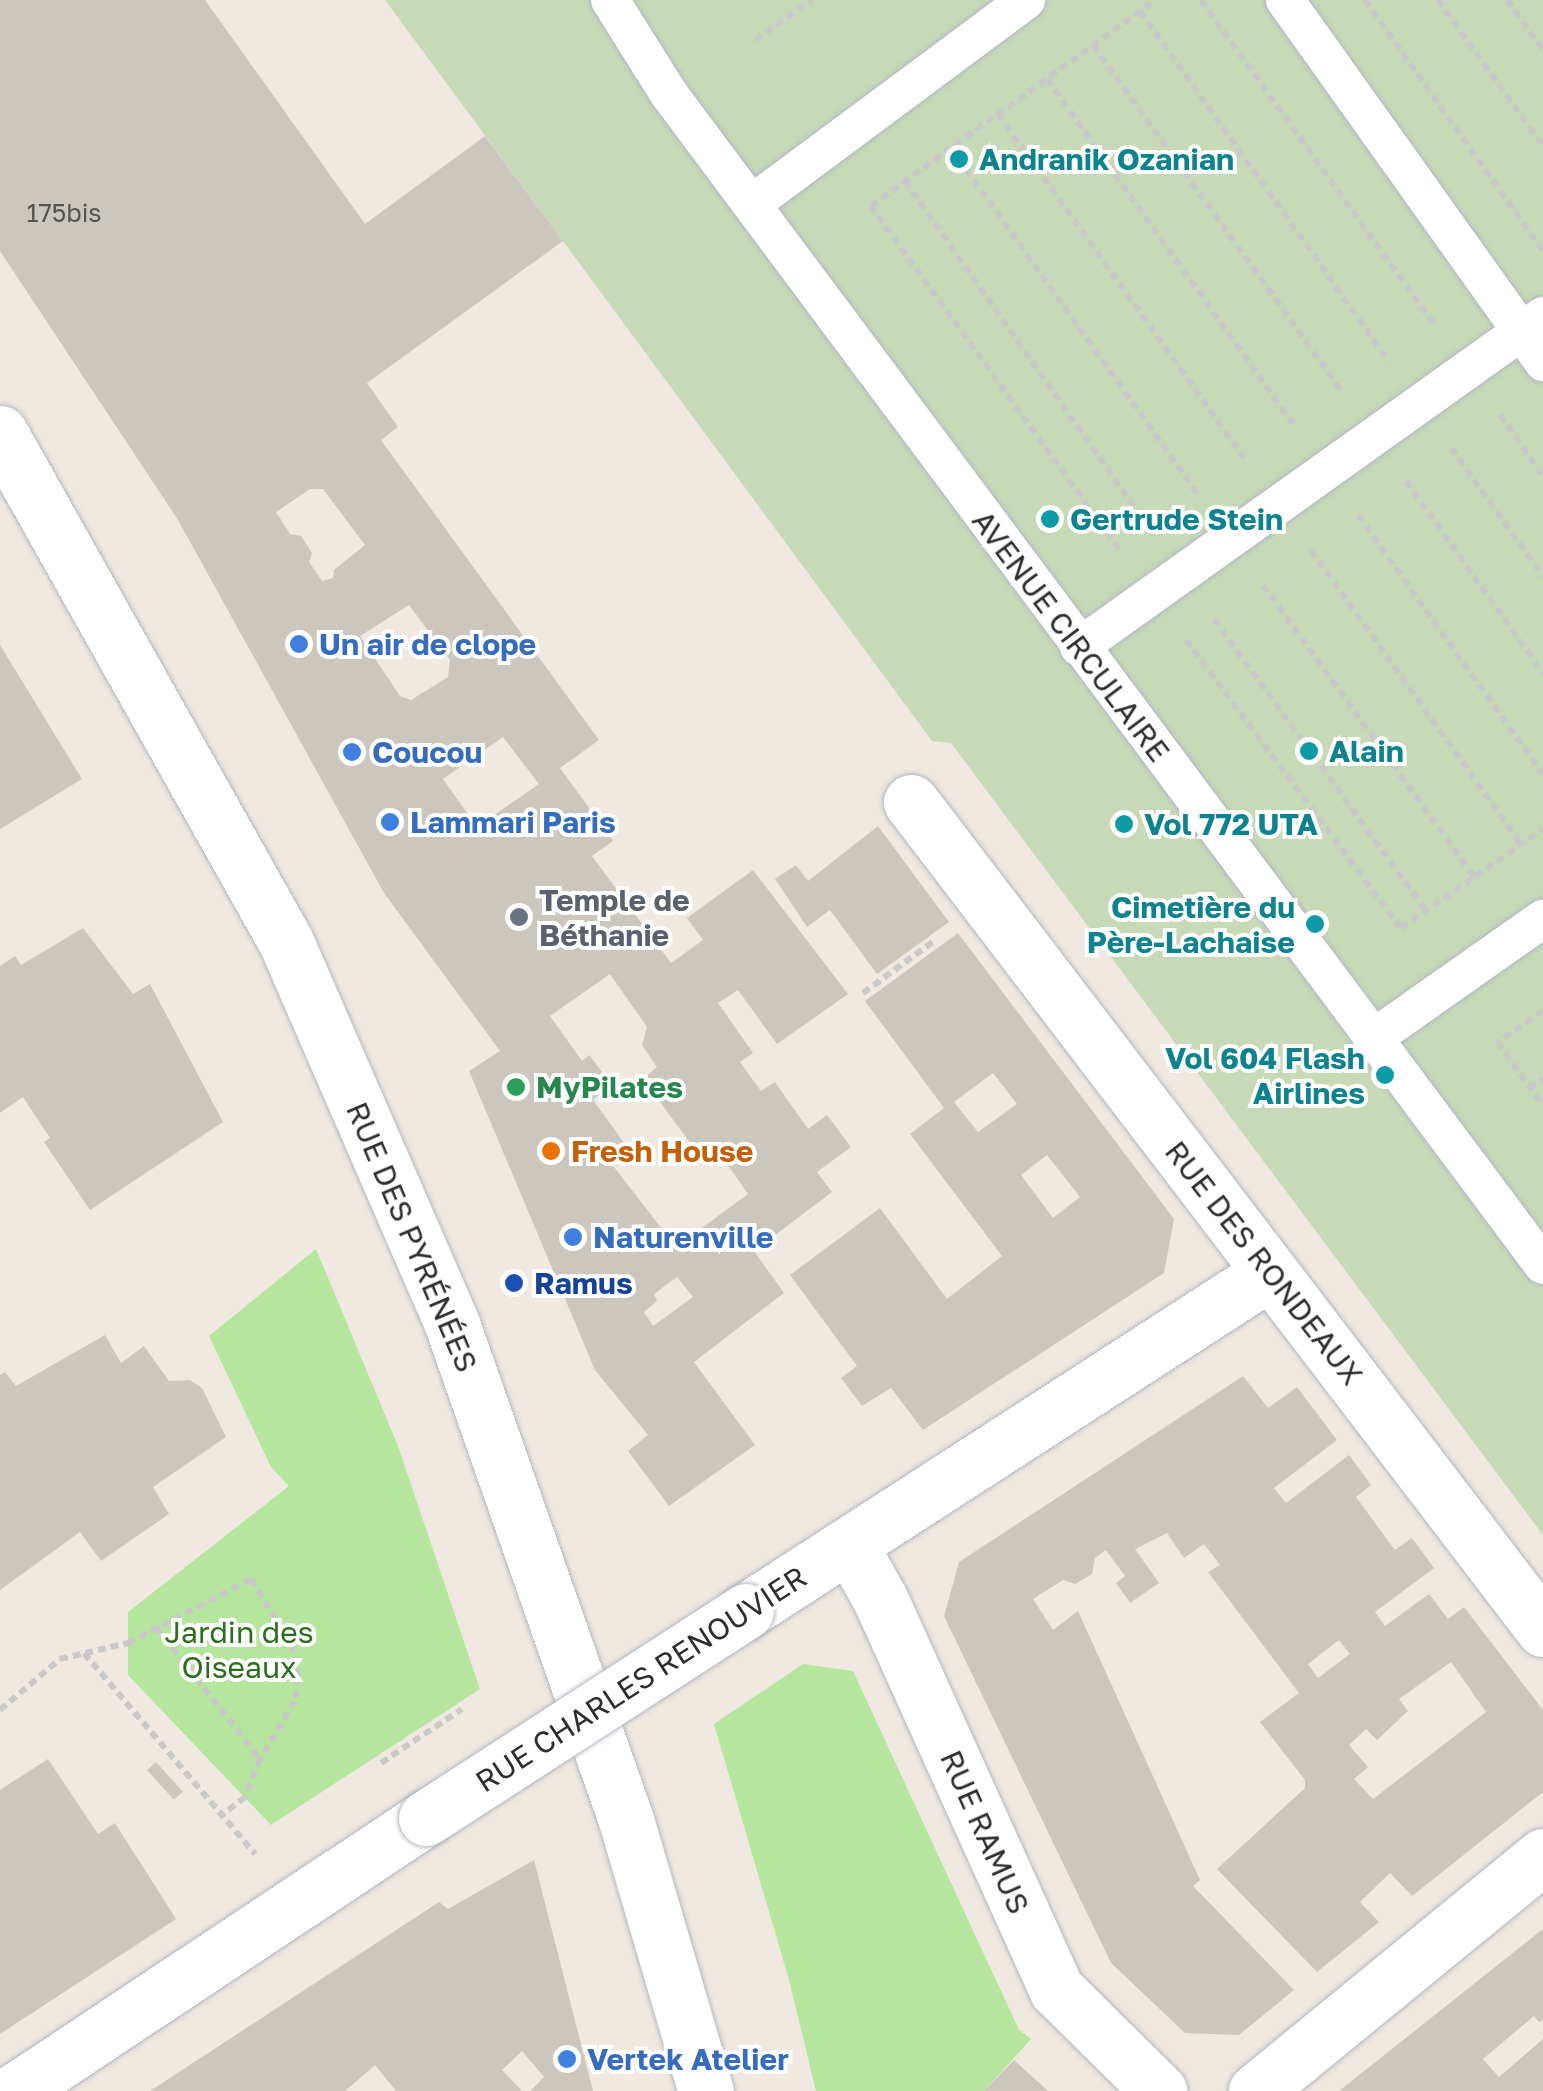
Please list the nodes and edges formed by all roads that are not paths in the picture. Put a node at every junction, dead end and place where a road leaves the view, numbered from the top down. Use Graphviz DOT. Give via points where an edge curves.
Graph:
graph roads {
  1 [pos="610,0"];
  2 [pos="1026,0"];
  3 [pos="1285,0"];
  4 [pos="752,203"];
  5 [pos="1536,337"];
  6 [pos="0,433"];
  7 [pos="1079,648"];
  8 [pos="911,802"];
  9 [pos="1543,919"];
  10 [pos="1372,1039"];
  11 [pos="1543,1265"];
  12 [pos="1270,1273"];
  13 [pos="850,1544"];
  14 [pos="1543,1629"];
  15 [pos="1543,1856"];
  16 [pos="16,2091"];
  17 [pos="706,2091"];
  18 [pos="1160,2091"];
  19 [pos="1256,2091"];
  1 -- 4 [label="lane, AVENUE CIRCULAIRE" via="669,94"];
  2 -- 4 [label="lane"];
  3 -- 5 [label="lane"];
  4 -- 7 [label="lane, AVENUE CIRCULAIRE"];
  5 -- 7 [label="lane" via="1467,370"];
  6 -- 17 [label="street, RUE DES PYRÉNÉES" via="286,942 452,1324 626,1820"];
  7 -- 10 [label="lane, AVENUE CIRCULAIRE"];
  8 -- 12 [label="street, RUE DES RONDEAUX"];
  9 -- 10 [label="lane"];
  10 -- 11 [label="lane, AVENUE CIRCULAIRE"];
  12 -- 13 [label="street, RUE CHARLES RENOUVIER"];
  12 -- 14 [label="street, RUE DES RONDEAUX"];
  13 -- 16 [label="street, RUE CHARLES RENOUVIER, bridge"];
  13 -- 18 [label="street, RUE RAMUS" via="1057,1990"];
  15 -- 19 [label="street"];
}
